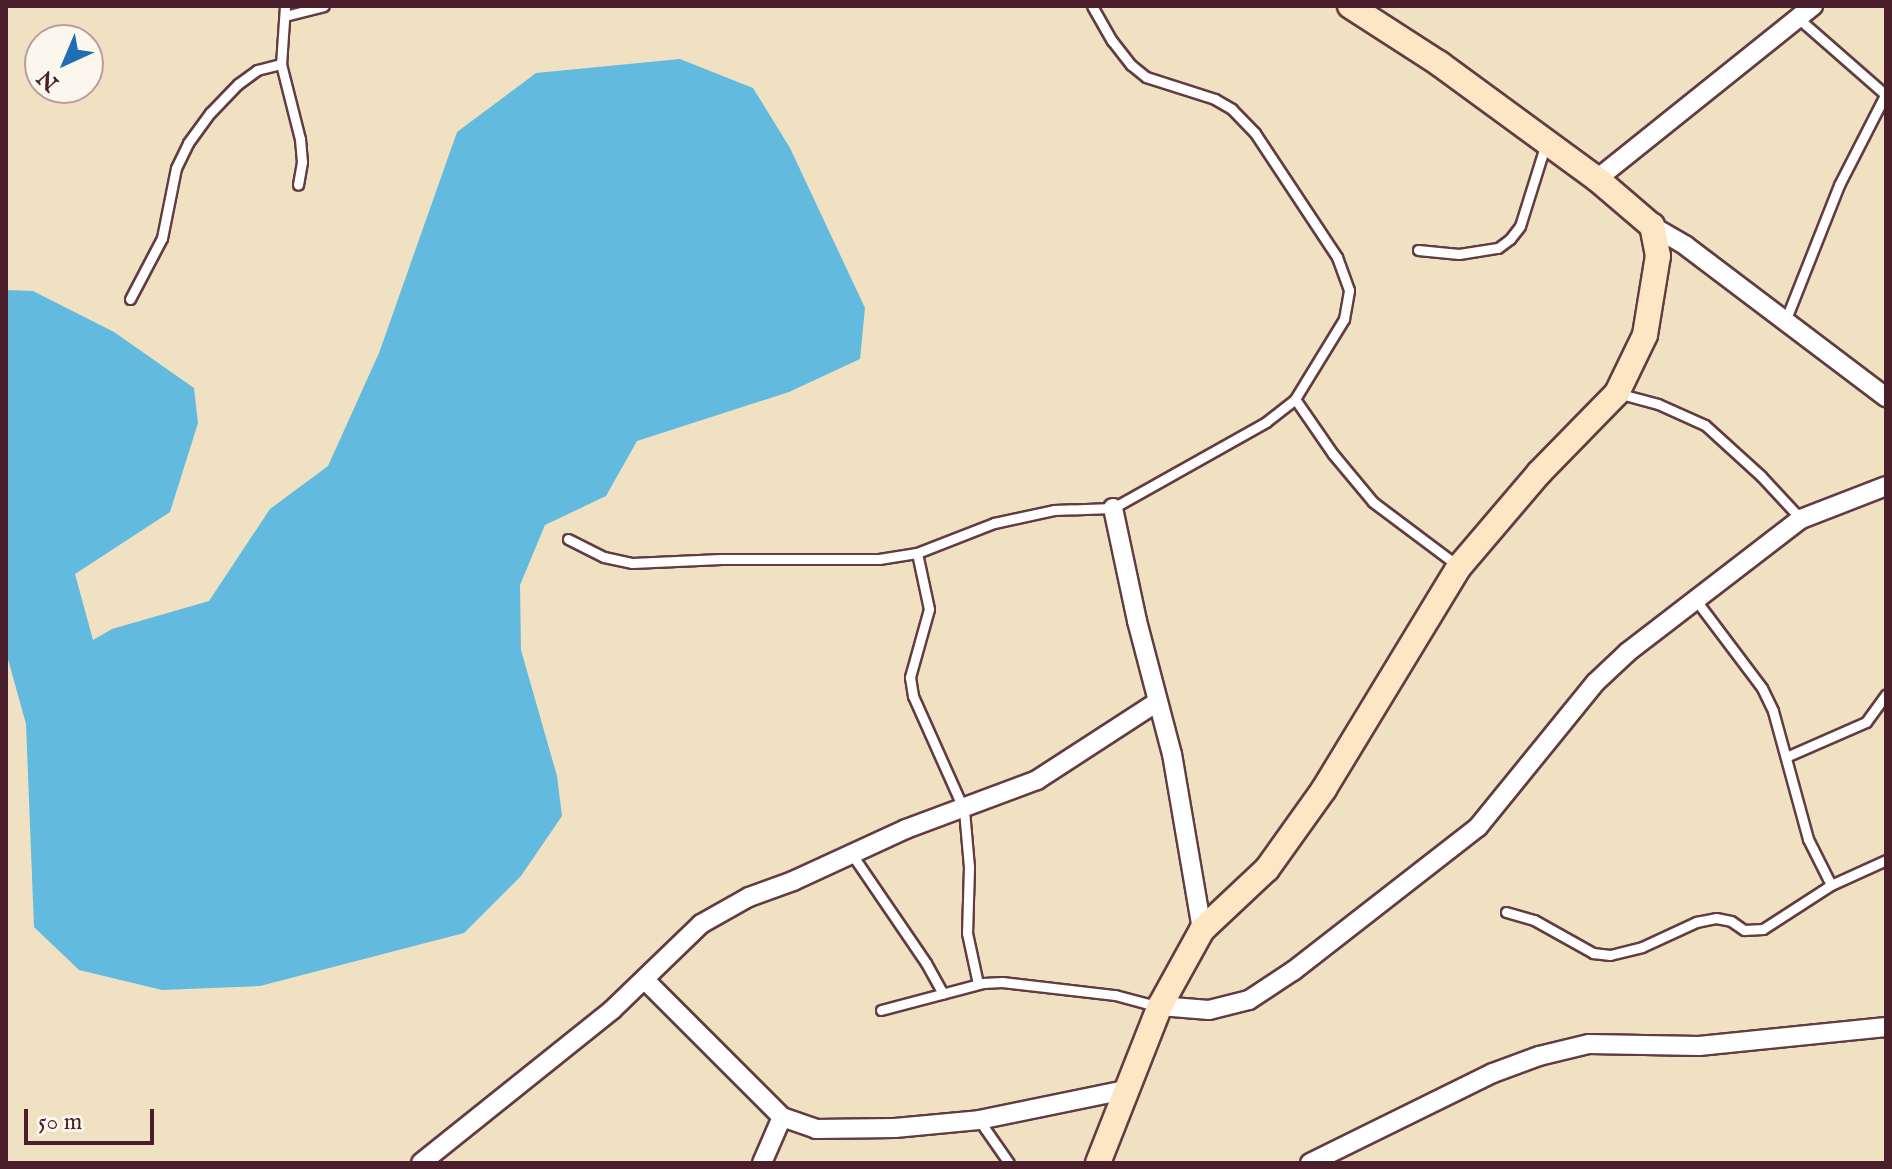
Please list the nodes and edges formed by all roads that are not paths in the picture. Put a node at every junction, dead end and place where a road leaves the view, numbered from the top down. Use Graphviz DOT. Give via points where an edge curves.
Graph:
graph roads {
  1 [pos="324,6"];
  2 [pos="1092,6"];
  3 [pos="1350,6"];
  4 [pos="1813,6"];
  5 [pos="285,11"];
  6 [pos="1798,18"];
  7 [pos="281,64"];
  8 [pos="1885,95"];
  9 [pos="1546,143"];
  10 [pos="1597,179"];
  11 [pos="298,185"];
  12 [pos="1652,226"];
  13 [pos="1418,250"];
  14 [pos="130,299"];
  15 [pos="1786,319"];
  16 [pos="1617,393"];
  17 [pos="1886,397"];
  18 [pos="1295,399"];
  19 [pos="1886,486"];
  20 [pos="1113,508"];
  21 [pos="1801,519"];
  22 [pos="568,539"];
  23 [pos="917,553"];
  24 [pos="1459,567"];
  25 [pos="1695,599"];
  26 [pos="1886,694"];
  27 [pos="1157,702"];
  28 [pos="1786,757"];
  29 [pos="964,810"];
  30 [pos="851,853"];
  31 [pos="1886,860"];
  32 [pos="1831,885"];
  33 [pos="1506,912"];
  34 [pos="1202,930"];
  35 [pos="645,980"];
  36 [pos="978,984"];
  37 [pos="943,994"];
  38 [pos="1160,1006"];
  39 [pos="881,1010"];
  40 [pos="1886,1027"];
  41 [pos="1125,1090"];
  42 [pos="782,1117"];
  43 [pos="979,1120"];
  44 [pos="421,1163"];
  45 [pos="762,1163"];
  46 [pos="1009,1163"];
  47 [pos="1098,1163"];
  48 [pos="1310,1163"];
  1 -- 5 [label="lane"];
  2 -- 18 [label="lane" via="1112,41 1146,77 1232,109 1255,133 1337,257 1349,290 1344,319"];
  3 -- 9 [label="street" via="1440,64"];
  4 -- 6 [label="street"];
  5 -- 7 [label="lane"];
  6 -- 8 [label="lane"];
  6 -- 10 [label="street"];
  7 -- 11 [label="lane" via="300,139"];
  7 -- 14 [label="lane" via="257,70 238,84 188,143 176,168 162,238"];
  8 -- 15 [label="lane" via="1839,185"];
  9 -- 10 [label="street"];
  9 -- 13 [label="lane" via="1520,226 1510,239 1498,248 1459,254"];
  10 -- 12 [label="street"];
  12 -- 15 [label="street" via="1668,232"];
  12 -- 16 [label="street" via="1658,256 1645,335"];
  15 -- 17 [label="street"];
  16 -- 21 [label="lane" via="1705,425"];
  16 -- 24 [label="street"];
  18 -- 20 [label="lane" via="1266,422"];
  18 -- 24 [label="lane" via="1373,502"];
  19 -- 21 [label="street"];
  20 -- 23 [label="lane" via="1054,510 994,523"];
  20 -- 27 [label="street"];
  21 -- 25 [label="street"];
  22 -- 23 [label="lane" via="604,557 632,563 879,559"];
  23 -- 29 [label="lane" via="929,609 910,677 913,696"];
  24 -- 34 [label="street" via="1324,789 1267,869"];
  25 -- 28 [label="lane" via="1762,688"];
  25 -- 38 [label="street" via="1596,682 1478,827 1339,937 1249,1000 1209,1010"];
  26 -- 28 [label="lane" via="1866,722"];
  27 -- 29 [label="street" via="1037,780"];
  27 -- 34 [label="street" via="1179,791"];
  28 -- 32 [label="lane" via="1808,839"];
  29 -- 30 [label="street"];
  29 -- 36 [label="lane" via="967,933"];
  30 -- 35 [label="street" via="701,924"];
  30 -- 37 [label="lane"];
  31 -- 32 [label="lane"];
  32 -- 33 [label="lane" via="1755,932 1716,918 1610,955 1593,953 1545,925"];
  34 -- 38 [label="street"];
  35 -- 42 [label="street"];
  35 -- 44 [label="street"];
  36 -- 37 [label="lane"];
  36 -- 38 [label="lane" via="1066,988"];
  37 -- 39 [label="lane"];
  38 -- 41 [label="street"];
  40 -- 48 [label="street" via="1699,1046 1589,1044 1493,1073"];
  41 -- 43 [label="street"];
  41 -- 47 [label="street"];
  42 -- 43 [label="street" via="816,1129"];
  42 -- 45 [label="street"];
  43 -- 46 [label="lane"];
}
